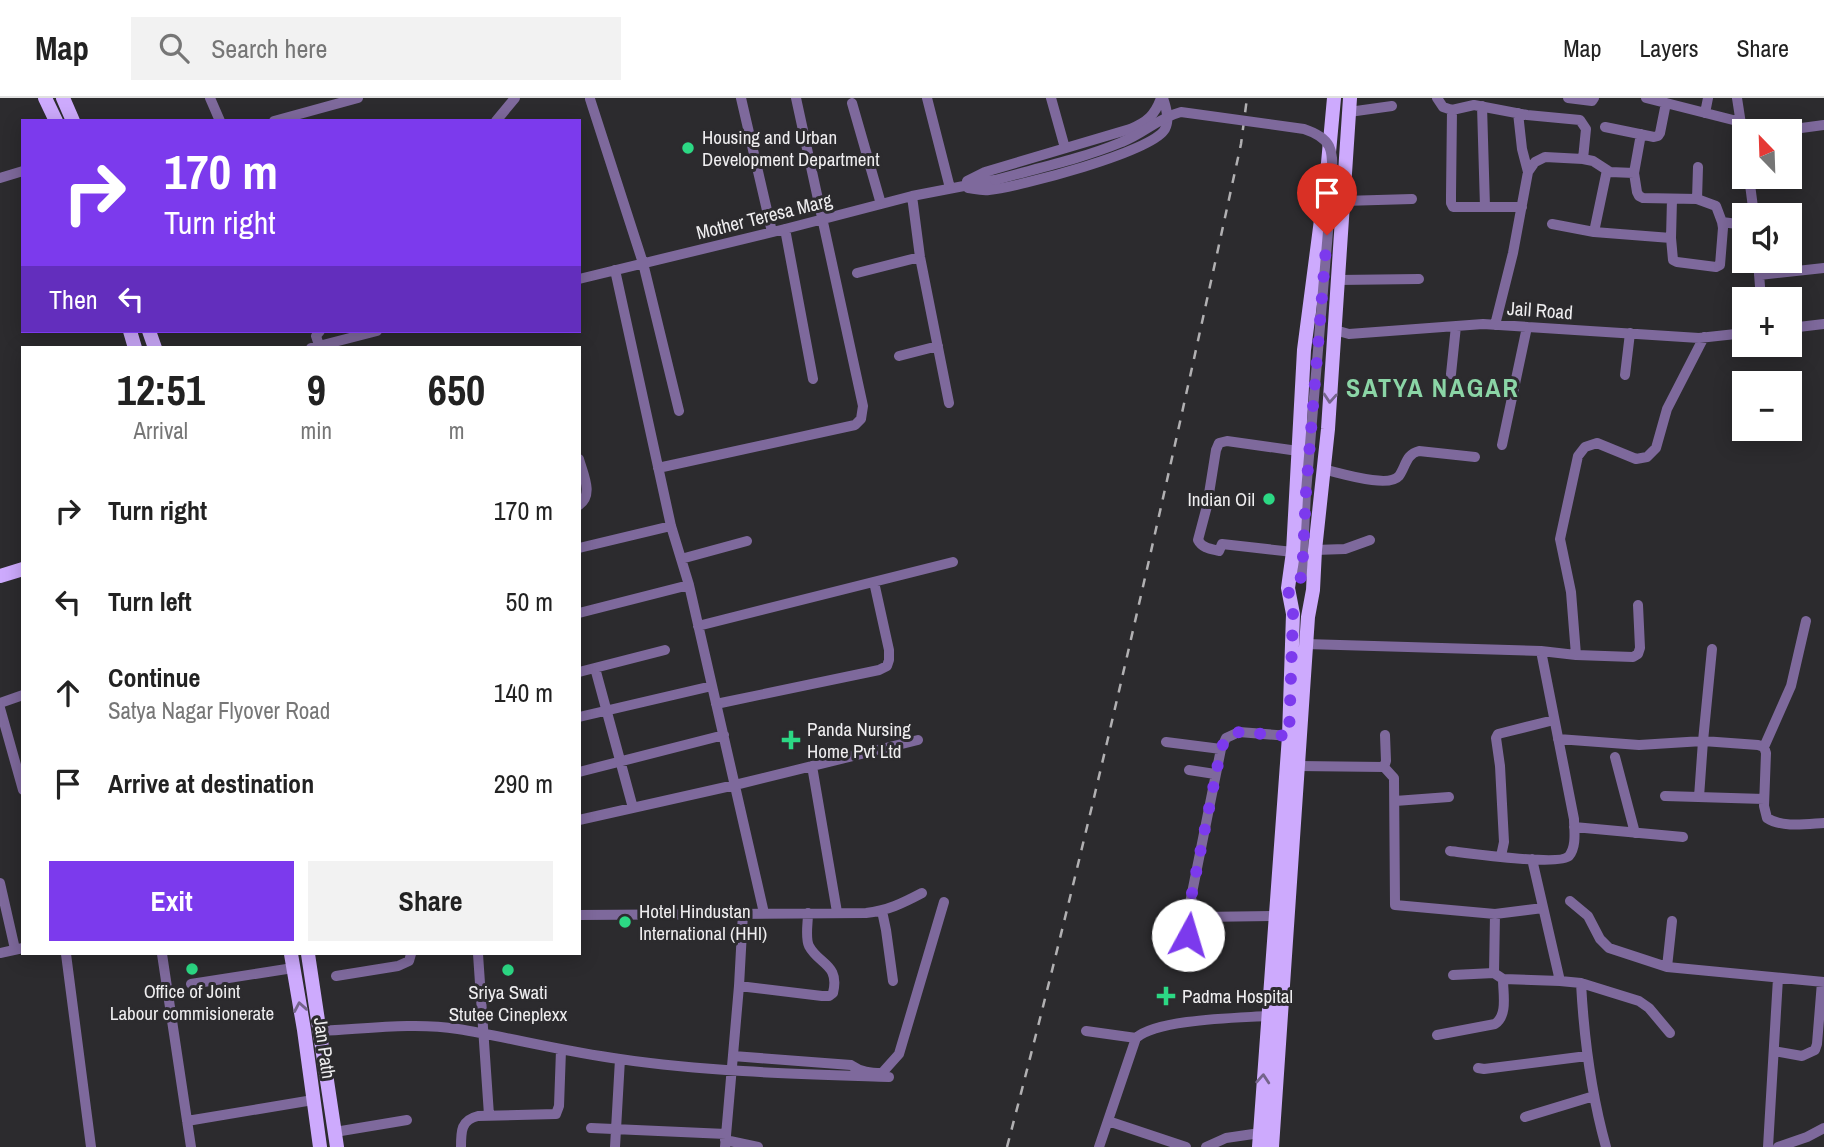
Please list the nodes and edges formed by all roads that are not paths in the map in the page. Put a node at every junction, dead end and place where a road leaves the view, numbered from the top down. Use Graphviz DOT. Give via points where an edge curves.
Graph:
graph roads {
  1 [pos="45,98"];
  2 [pos="63,98"];
  3 [pos="210,98"];
  4 [pos="358,98"];
  5 [pos="515,98"];
  6 [pos="741,98"];
  7 [pos="796,98"];
  8 [pos="927,98"];
  9 [pos="1051,98"];
  10 [pos="1162,98"];
  11 [pos="1334,98"];
  12 [pos="1437,98"];
  13 [pos="1568,98"];
  14 [pos="1594,98"];
  15 [pos="1646,98"];
  16 [pos="1708,98"];
  17 [pos="1737,98"];
  18 [pos="590,99"];
  19 [pos="852,103"];
  20 [pos="1477,103"];
  21 [pos="1666,103"];
  22 [pos="1349,105"];
  23 [pos="1392,106"];
  24 [pos="1452,110"];
  25 [pos="1518,113"];
  26 [pos="1705,113"];
  27 [pos="55,119"];
  28 [pos="72,119"];
  29 [pos="219,119"];
  30 [pos="281,119"];
  31 [pos="497,119"];
  32 [pos="1740,119"];
  33 [pos="1732,120"];
  34 [pos="1824,125"];
  35 [pos="1605,127"];
  36 [pos="1802,128"];
  37 [pos="1641,134"];
  38 [pos="1066,148"];
  39 [pos="1583,159"];
  40 [pos="1698,167"];
  41 [pos="1607,170"];
  42 [pos="21,172"];
  43 [pos="1528,172"];
  44 [pos="1634,173"];
  45 [pos="0,178"];
  46 [pos="954,187"];
  47 [pos="912,196"];
  48 [pos="1672,198"];
  49 [pos="1412,199"];
  50 [pos="1697,199"];
  51 [pos="1343,201"];
  52 [pos="881,204"];
  53 [pos="1485,207"];
  54 [pos="1522,207"];
  55 [pos="822,220"];
  56 [pos="1722,222"];
  57 [pos="1732,223"];
  58 [pos="1552,224"];
  59 [pos="785,229"];
  60 [pos="1319,231"];
  61 [pos="772,232"];
  62 [pos="1594,232"];
  63 [pos="1341,233"];
  64 [pos="1671,238"];
  65 [pos="920,257"];
  66 [pos="643,263"];
  67 [pos="1824,268"];
  68 [pos="615,271"];
  69 [pos="857,273"];
  70 [pos="1759,275"];
  71 [pos="581,279"];
  72 [pos="1419,279"];
  73 [pos="1338,280"];
  74 [pos="1760,287"];
  75 [pos="1824,324"];
  76 [pos="1495,325"];
  77 [pos="1456,326"];
  78 [pos="1527,327"];
  79 [pos="1802,327"];
  80 [pos="1335,330"];
  81 [pos="364,333"];
  82 [pos="1630,333"];
  83 [pos="1732,334"];
  84 [pos="1704,337"];
  85 [pos="317,340"];
  86 [pos="938,346"];
  87 [pos="899,356"];
  88 [pos="1451,374"];
  89 [pos="1625,374"];
  90 [pos="813,379"];
  91 [pos="949,403"];
  92 [pos="679,411"];
  93 [pos="1502,445"];
  94 [pos="1298,451"];
  95 [pos="1475,457"];
  96 [pos="581,468"];
  97 [pos="658,468"];
  98 [pos="1322,469"];
  99 [pos="581,504"];
  100 [pos="671,526"];
  101 [pos="1370,540"];
  102 [pos="747,541"];
  103 [pos="581,548"];
  104 [pos="1315,550"];
  105 [pos="1293,552"];
  106 [pos="681,559"];
  107 [pos="953,562"];
  108 [pos="21,570"];
  109 [pos="0,576"];
  110 [pos="21,580"];
  111 [pos="874,582"];
  112 [pos="0,585"];
  113 [pos="689,585"];
  114 [pos="1309,587"];
  115 [pos="1289,588"];
  116 [pos="1639,605"];
  117 [pos="581,612"];
  118 [pos="1806,621"];
  119 [pos="698,626"];
  120 [pos="1306,644"];
  121 [pos="1712,649"];
  122 [pos="665,650"];
  123 [pos="1541,651"];
  124 [pos="1576,655"];
  125 [pos="595,668"];
  126 [pos="581,672"];
  127 [pos="712,686"];
  128 [pos="21,696"];
  129 [pos="716,704"];
  130 [pos="0,705"];
  131 [pos="606,711"];
  132 [pos="581,717"];
  133 [pos="1554,720"];
  134 [pos="724,735"];
  135 [pos="1385,735"];
  136 [pos="1289,736"];
  137 [pos="1558,739"];
  138 [pos="918,740"];
  139 [pos="1703,741"];
  140 [pos="1166,742"];
  141 [pos="1764,747"];
  142 [pos="1221,749"];
  143 [pos="1615,757"];
  144 [pos="620,762"];
  145 [pos="812,766"];
  146 [pos="1298,766"];
  147 [pos="1384,767"];
  148 [pos="1189,770"];
  149 [pos="581,772"];
  150 [pos="1216,774"];
  151 [pos="21,783"];
  152 [pos="735,785"];
  153 [pos="1665,796"];
  154 [pos="1449,797"];
  155 [pos="1699,797"];
  156 [pos="1764,799"];
  157 [pos="1395,801"];
  158 [pos="633,808"];
  159 [pos="581,820"];
  160 [pos="1824,823"];
  161 [pos="1574,827"];
  162 [pos="1634,833"];
  163 [pos="1683,837"];
  164 [pos="1450,851"];
  165 [pos="1501,856"];
  166 [pos="1532,859"];
  167 [pos="0,883"];
  168 [pos="922,893"];
  169 [pos="1570,901"];
  170 [pos="944,902"];
  171 [pos="1543,908"];
  172 [pos="1194,909"];
  173 [pos="882,911"];
  174 [pos="837,912"];
  175 [pos="743,913"];
  176 [pos="764,913"];
  177 [pos="808,913"];
  178 [pos="1494,914"];
  179 [pos="581,915"];
  180 [pos="1276,916"];
  181 [pos="1672,921"];
  182 [pos="19,949"];
  183 [pos="0,953"];
  184 [pos="66,955"];
  185 [pos="162,955"];
  186 [pos="308,955"];
  187 [pos="411,955"];
  188 [pos="478,955"];
  189 [pos="292,961"];
  190 [pos="1183,962"];
  191 [pos="1667,967"];
  192 [pos="1453,975"];
  193 [pos="336,976"];
  194 [pos="1498,976"];
  195 [pos="1778,978"];
  196 [pos="892,981"];
  197 [pos="1560,981"];
  198 [pos="1823,982"];
  199 [pos="1581,983"];
  200 [pos="191,984"];
  201 [pos="739,986"];
  202 [pos="1267,1016"];
  203 [pos="321,1031"];
  204 [pos="1086,1031"];
  205 [pos="1670,1033"];
  206 [pos="485,1035"];
  207 [pos="1437,1035"];
  208 [pos="1136,1038"];
  209 [pos="561,1050"];
  210 [pos="1774,1051"];
  211 [pos="733,1056"];
  212 [pos="1587,1056"];
  213 [pos="620,1059"];
  214 [pos="1478,1068"];
  215 [pos="730,1071"];
  216 [pos="889,1077"];
  217 [pos="1594,1096"];
  218 [pos="313,1100"];
  219 [pos="489,1115"];
  220 [pos="1525,1118"];
  221 [pos="407,1120"];
  222 [pos="187,1121"];
  223 [pos="1108,1121"];
  224 [pos="591,1128"];
  225 [pos="1824,1128"];
  226 [pos="617,1129"];
  227 [pos="335,1132"];
  228 [pos="725,1140"];
  229 [pos="1259,1140"];
  230 [pos="1807,1142"];
  231 [pos="91,1147"];
  232 [pos="191,1147"];
  233 [pos="320,1147"];
  234 [pos="337,1147"];
  235 [pos="461,1147"];
  236 [pos="615,1147"];
  237 [pos="758,1147"];
  238 [pos="1099,1147"];
  239 [pos="1186,1147"];
  240 [pos="1206,1147"];
  241 [pos="1272,1147"];
  242 [pos="1606,1147"];
  243 [pos="1768,1147"];
  244 [pos="1778,1147"];
  1 -- 27 [label="main road"];
  2 -- 28 [label="main road"];
  3 -- 29 [label="street"];
  4 -- 30 [label="street"];
  5 -- 31 [label="street"];
  6 -- 61 [label="street"];
  7 -- 55 [label="street"];
  8 -- 46 [label="street"];
  9 -- 38 [label="street"];
  10 -- 38 [label="street, Mother Teresa Marg" via="1144,123"];
  10 -- 46 [label="street, Mother Teresa Marg" via="1167,128 1124,153 987,191"];
  11 -- 60 [label="main road"];
  12 -- 24 [label="street"];
  13 -- 14 [label="street"];
  15 -- 21 [label="street"];
  16 -- 26 [label="street"];
  17 -- 32 [label="street"];
  18 -- 66 [label="street"];
  19 -- 52 [label="street"];
  20 -- 24 [label="street"];
  20 -- 25 [label="street"];
  20 -- 53 [label="street"];
  21 -- 26 [label="street"];
  21 -- 37 [label="street" via="1658,136"];
  22 -- 23 [label="street"];
  22 -- 51 [label="main road"];
  24 -- 53 [label="street" via="1451,202 1458,208"];
  25 -- 39 [label="street" via="1580,120 1586,129"];
  25 -- 43 [label="street"];
  26 -- 33 [label="street"];
  34 -- 36 [label="street"];
  35 -- 37 [label="street"];
  37 -- 44 [label="street"];
  38 -- 46 [label="street, Mother Teresa Marg" via="985,172"];
  39 -- 41 [label="street"];
  39 -- 43 [label="street" via="1545,157"];
  40 -- 50 [label="street"];
  41 -- 44 [label="street"];
  41 -- 62 [label="street"];
  42 -- 45 [label="street"];
  43 -- 54 [label="street"];
  44 -- 48 [label="street" via="1639,196"];
  46 -- 47 [label="street, Mother Teresa Marg"];
  46 -- 114 [label="street, Mother Teresa Marg, bridge" via="1102,151 1181,112 1304,129 1328,142 1332,184 1306,492"];
  47 -- 52 [label="street, Mother Teresa Marg"];
  47 -- 65 [label="street"];
  48 -- 50 [label="street"];
  48 -- 64 [label="street"];
  49 -- 51 [label="street"];
  50 -- 56 [label="street" via="1716,206"];
  51 -- 63 [label="main road"];
  52 -- 55 [label="street, Mother Teresa Marg"];
  53 -- 54 [label="street"];
  54 -- 76 [label="street"];
  55 -- 59 [label="street, Mother Teresa Marg"];
  55 -- 97 [label="street" via="863,406 861,419 855,425"];
  56 -- 57 [label="street"];
  56 -- 64 [label="street" via="1721,261 1716,267 1673,260"];
  58 -- 62 [label="street"];
  59 -- 61 [label="street, Mother Teresa Marg"];
  59 -- 90 [label="street"];
  60 -- 63 [label="main road"];
  60 -- 94 [label="main road" via="1306,327"];
  61 -- 66 [label="street, Mother Teresa Marg"];
  62 -- 64 [label="street"];
  63 -- 73 [label="main road"];
  65 -- 69 [label="street"];
  65 -- 86 [label="street"];
  66 -- 68 [label="street, Mother Teresa Marg"];
  66 -- 92 [label="street"];
  67 -- 70 [label="street"];
  68 -- 71 [label="street, Mother Teresa Marg"];
  68 -- 97 [label="street"];
  70 -- 74 [label="street"];
  72 -- 73 [label="street"];
  73 -- 80 [label="main road"];
  75 -- 79 [label="street"];
  76 -- 77 [label="street, Jail Road"];
  76 -- 78 [label="street, Jail Road"];
  77 -- 80 [label="street, Jail Road" via="1349,334"];
  77 -- 88 [label="street"];
  78 -- 82 [label="street, Jail Road"];
  78 -- 93 [label="street"];
  80 -- 98 [label="main road, one-way"];
  81 -- 85 [label="street"];
  82 -- 84 [label="street, Jail Road"];
  82 -- 89 [label="street"];
  83 -- 84 [label="street, Jail Road"];
  84 -- 124 [label="street" via="1667,409 1656,448 1647,457 1636,459 1597,443 1578,456 1560,539 1571,592"];
  86 -- 87 [label="street"];
  86 -- 91 [label="street"];
  94 -- 105 [label="main road"];
  94 -- 105 [label="street" via="1219,443 1198,540 1219,551 1222,544"];
  95 -- 98 [label="street" via="1414,452 1400,475 1387,481"];
  96 -- 99 [label="street" via="587,493"];
  97 -- 100 [label="street"];
  98 -- 104 [label="main road"];
  100 -- 103 [label="street"];
  100 -- 106 [label="street"];
  101 -- 104 [label="street" via="1345,549"];
  102 -- 106 [label="street"];
  104 -- 114 [label="main road"];
  105 -- 115 [label="main road"];
  106 -- 113 [label="street"];
  107 -- 111 [label="street"];
  108 -- 109 [label="main road"];
  110 -- 112 [label="main road"];
  111 -- 119 [label="street"];
  111 -- 129 [label="street" via="887,666"];
  113 -- 117 [label="street"];
  113 -- 119 [label="street"];
  114 -- 115 [label="main road" via="1295,579"];
  114 -- 115 [label="main road" via="1306,601 1299,602"];
  114 -- 120 [label="main road"];
  115 -- 136 [label="main road" via="1293,614"];
  116 -- 124 [label="street" via="1637,654"];
  118 -- 141 [label="street" via="1791,686"];
  119 -- 127 [label="street"];
  120 -- 123 [label="street"];
  120 -- 146 [label="main road"];
  121 -- 139 [label="street"];
  122 -- 125 [label="street"];
  123 -- 124 [label="street"];
  123 -- 133 [label="street"];
  125 -- 126 [label="street"];
  125 -- 131 [label="street"];
  127 -- 129 [label="street"];
  127 -- 131 [label="street"];
  128 -- 130 [label="street"];
  129 -- 134 [label="street"];
  130 -- 151 [label="street"];
  131 -- 132 [label="street"];
  131 -- 144 [label="street"];
  133 -- 137 [label="street"];
  133 -- 165 [label="street" via="1496,738 1504,842"];
  134 -- 144 [label="street"];
  134 -- 152 [label="street"];
  135 -- 147 [label="street"];
  136 -- 142 [label="street" via="1239,732 1226,738"];
  136 -- 180 [label="main road"];
  137 -- 139 [label="street" via="1639,745"];
  137 -- 161 [label="street"];
  138 -- 145 [label="street"];
  139 -- 141 [label="street"];
  139 -- 155 [label="street"];
  140 -- 142 [label="street"];
  141 -- 156 [label="street"];
  142 -- 150 [label="street"];
  143 -- 162 [label="street"];
  144 -- 149 [label="street"];
  144 -- 158 [label="street"];
  145 -- 152 [label="street"];
  145 -- 174 [label="street"];
  146 -- 147 [label="street"];
  146 -- 241 [label="main road"];
  147 -- 157 [label="street" via="1394,778"];
  148 -- 150 [label="street"];
  150 -- 172 [label="street" via="1191,898"];
  152 -- 158 [label="street"];
  152 -- 176 [label="street"];
  153 -- 155 [label="street"];
  154 -- 157 [label="street"];
  155 -- 156 [label="street"];
  156 -- 160 [label="street" via="1767,818 1773,822"];
  157 -- 178 [label="street" via="1395,905"];
  158 -- 159 [label="street"];
  161 -- 162 [label="street"];
  161 -- 166 [label="street" via="1569,856"];
  162 -- 163 [label="street"];
  164 -- 165 [label="street"];
  165 -- 166 [label="street"];
  166 -- 171 [label="street"];
  167 -- 182 [label="street"];
  168 -- 173 [label="street"];
  169 -- 191 [label="street" via="1588,916 1609,948"];
  170 -- 211 [label="street" via="899,1054 882,1073 851,1065"];
  171 -- 178 [label="street"];
  171 -- 197 [label="street"];
  172 -- 180 [label="street" via="1200,917"];
  172 -- 190 [label="street"];
  173 -- 174 [label="street"];
  173 -- 196 [label="street"];
  174 -- 177 [label="street"];
  175 -- 176 [label="street"];
  175 -- 179 [label="street"];
  175 -- 201 [label="street"];
  176 -- 177 [label="street"];
  177 -- 201 [label="street" via="808,943 830,968 833,993 821,996"];
  178 -- 194 [label="street"];
  180 -- 202 [label="main road"];
  181 -- 191 [label="street"];
  182 -- 183 [label="street"];
  184 -- 231 [label="street"];
  185 -- 222 [label="street"];
  186 -- 203 [label="main road, Jan Path"];
  187 -- 193 [label="street" via="409,961 398,965"];
  188 -- 206 [label="street"];
  189 -- 200 [label="street"];
  218 -- 189 [label="main road, Jan Path, one-way"];
  191 -- 195 [label="street"];
  192 -- 194 [label="street"];
  194 -- 197 [label="street"];
  194 -- 207 [label="street" via="1501,1020"];
  195 -- 198 [label="street"];
  195 -- 210 [label="street"];
  197 -- 199 [label="street"];
  198 -- 210 [label="street" via="1815,1050 1802,1056"];
  199 -- 205 [label="street" via="1639,1001"];
  199 -- 212 [label="street"];
  201 -- 211 [label="street"];
  202 -- 208 [label="street" via="1162,1027"];
  229 -- 202 [label="main road, one-way"];
  203 -- 206 [label="street" via="412,1027"];
  203 -- 227 [label="main road, Jan Path"];
  204 -- 208 [label="street"];
  206 -- 209 [label="street"];
  206 -- 219 [label="street"];
  208 -- 223 [label="street"];
  209 -- 213 [label="street"];
  209 -- 219 [label="street" via="556,1114"];
  210 -- 243 [label="street"];
  211 -- 215 [label="street"];
  212 -- 214 [label="street"];
  212 -- 217 [label="street"];
  213 -- 215 [label="street"];
  213 -- 226 [label="street"];
  215 -- 216 [label="street"];
  215 -- 228 [label="street"];
  217 -- 220 [label="street"];
  217 -- 242 [label="street"];
  218 -- 222 [label="street"];
  218 -- 233 [label="main road, Jan Path"];
  219 -- 235 [label="street" via="469,1118 461,1127"];
  221 -- 227 [label="street"];
  222 -- 232 [label="street"];
  223 -- 238 [label="street"];
  223 -- 239 [label="street"];
  224 -- 226 [label="street"];
  225 -- 230 [label="street"];
  226 -- 228 [label="street"];
  226 -- 236 [label="street"];
  227 -- 234 [label="main road, Jan Path"];
  228 -- 237 [label="street"];
  229 -- 240 [label="street" via="1226,1138"];
  230 -- 244 [label="street"];
}
